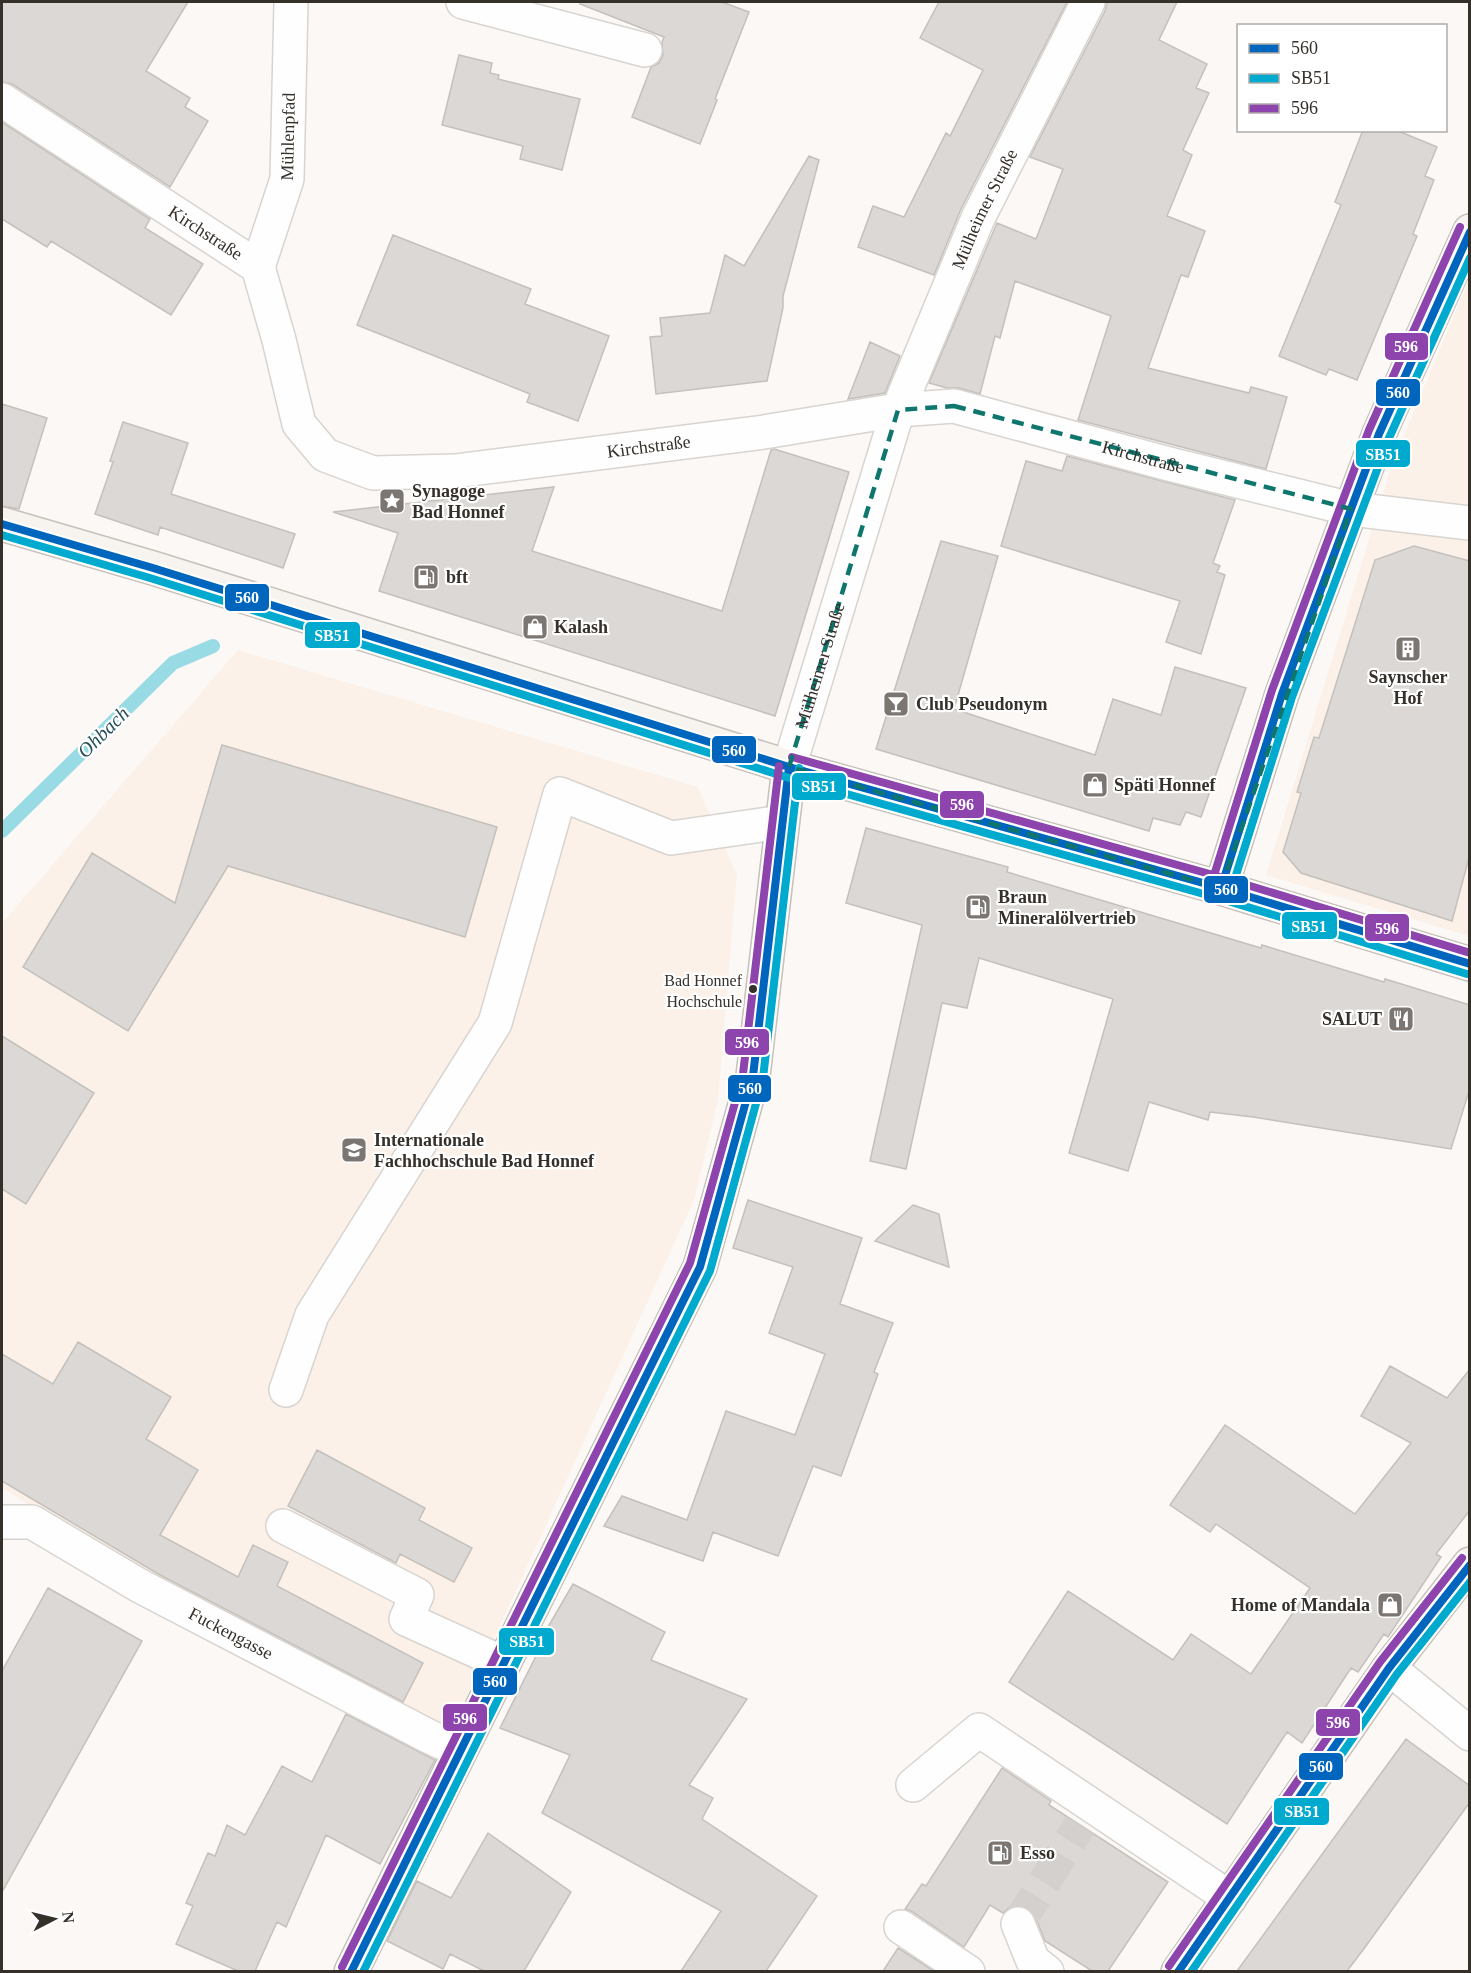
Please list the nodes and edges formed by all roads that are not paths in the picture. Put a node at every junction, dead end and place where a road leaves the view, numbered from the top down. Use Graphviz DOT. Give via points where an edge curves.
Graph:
graph roads {
  1 [pos="291,2"];
  2 [pos="463,2"];
  3 [pos="1088,2"];
  4 [pos="645,50"];
  5 [pos="2,100"];
  6 [pos="1470,231"];
  7 [pos="258,267"];
  8 [pos="898,410"];
  9 [pos="1351,508"];
  10 [pos="1470,523"];
  11 [pos="2,524"];
  12 [pos="789,767"];
  13 [pos="782,822"];
  14 [pos="1221,888"];
  15 [pos="1470,964"];
  16 [pos="286,1390"];
  17 [pos="2,1522"];
  18 [pos="283,1526"];
  19 [pos="1470,1564"];
  20 [pos="503,1663"];
  21 [pos="1389,1668"];
  22 [pos="1470,1734"];
  23 [pos="460,1750"];
  24 [pos="912,1785"];
  25 [pos="1230,1898"];
  26 [pos="1018,1924"];
  27 [pos="901,1928"];
  28 [pos="351,1971"];
  29 [pos="968,1971"];
  30 [pos="1047,1971"];
  31 [pos="1179,1971"];
  1 -- 7 [label="street, Mühlenpfad" via="287,179"];
  2 -- 4 [label="street"];
  3 -- 8 [label="street, Mülheimer Straße" via="978,218"];
  5 -- 7 [label="street, Kirchstraße"];
  6 -- 9 [label="main road" via="1379,434"];
  7 -- 8 [label="street, Kirchstraße" via="299,424 325,454 373,473 455,471 764,432"];
  8 -- 9 [label="street, Kirchstraße" via="954,406"];
  8 -- 12 [label="street, Mülheimer Straße"];
  9 -- 10 [label="street, Kirchstraße"];
  9 -- 14 [label="main road" via="1282,694"];
  11 -- 12 [label="main road"];
  12 -- 13 [label="main road, Mülheimer Straße"];
  12 -- 14 [label="main road"];
  13 -- 16 [label="street" via="671,838 560,794 495,1023 312,1315"];
  13 -- 20 [label="main road, Mülheimer Straße" via="753,1076 700,1267"];
  14 -- 15 [label="main road"];
  17 -- 23 [label="street, Fuckengasse" via="33,1522 140,1586"];
  18 -- 20 [label="street" via="417,1595 406,1619"];
  19 -- 21 [label="main road"];
  20 -- 23 [label="main road, Mülheimer Straße"];
  21 -- 22 [label="street"];
  21 -- 25 [label="main road"];
  23 -- 28 [label="main road, Mülheimer Straße"];
  24 -- 25 [label="street" via="979,1730 1086,1816"];
  25 -- 31 [label="main road"];
  26 -- 30 [label="street" via="1033,1961"];
  27 -- 29 [label="street"];
}
